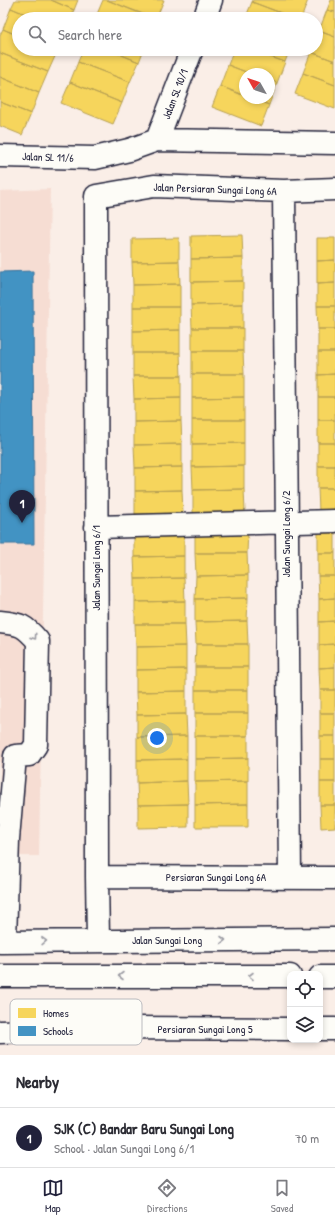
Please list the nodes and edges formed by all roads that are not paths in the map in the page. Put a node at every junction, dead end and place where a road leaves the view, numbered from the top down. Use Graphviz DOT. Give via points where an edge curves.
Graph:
graph roads {
  1 [pos="211,0"];
  2 [pos="207,12"];
  3 [pos="189,56"];
  4 [pos="157,140"];
  5 [pos="335,143"];
  6 [pos="0,156"];
  7 [pos="335,189"];
  8 [pos="284,191"];
  9 [pos="96,196"];
  10 [pos="286,521"];
  11 [pos="335,521"];
  12 [pos="96,527"];
  13 [pos="0,622"];
  14 [pos="5,803"];
  15 [pos="4,873"];
  16 [pos="97,877"];
  17 [pos="290,877"];
  18 [pos="335,878"];
  19 [pos="335,939"];
  20 [pos="98,940"];
  21 [pos="3,941"];
  22 [pos="0,976"];
  23 [pos="287,976"];
  24 [pos="323,976"];
  25 [pos="335,976"];
  26 [pos="142,1028"];
  27 [pos="287,1029"];
  28 [pos="323,1029"];
  29 [pos="335,1029"];
  30 [pos="0,1032"];
  31 [pos="10,1032"];
  1 -- 2 [label="street"];
  3 -- 4 [label="street, Jalan SL 10/1"];
  4 -- 5 [label="street"];
  4 -- 6 [label="street, Jalan SL 11/6" via="95,158"];
  7 -- 8 [label="street, Jalan Persiaran Sungai Long 6A"];
  8 -- 9 [label="street, Jalan Persiaran Sungai Long 6A" via="154,186"];
  8 -- 10 [label="street, Jalan Sungai Long 6/2"];
  9 -- 12 [label="street, Jalan Sungai Long 6/1"];
  10 -- 11 [label="street"];
  10 -- 12 [label="street"];
  10 -- 17 [label="street, Jalan Sungai Long 6/2"];
  12 -- 16 [label="street, Jalan Sungai Long 6/1"];
  13 -- 14 [label="street, one-way" via="18,624 30,631 38,641 36,745 29,755 15,756"];
  14 -- 15 [label="street" via="8,839"];
  15 -- 21 [label="street"];
  16 -- 17 [label="street, Persiaran Sungai Long 6A"];
  16 -- 20 [label="street, Jalan Sungai Long 6/1"];
  17 -- 18 [label="street, Persiaran Sungai Long 6A"];
  20 -- 19 [label="street, Jalan Sungai Long, one-way"];
  21 -- 20 [label="street, Jalan Sungai Long, one-way"];
  23 -- 22 [label="street, one-way"];
  24 -- 25 [label="street"];
  26 -- 27 [label="street, Persiaran Sungai Long 5"];
  28 -- 29 [label="street"];
  30 -- 31 [label="street, Persiaran Sungai Long 5"];
}
